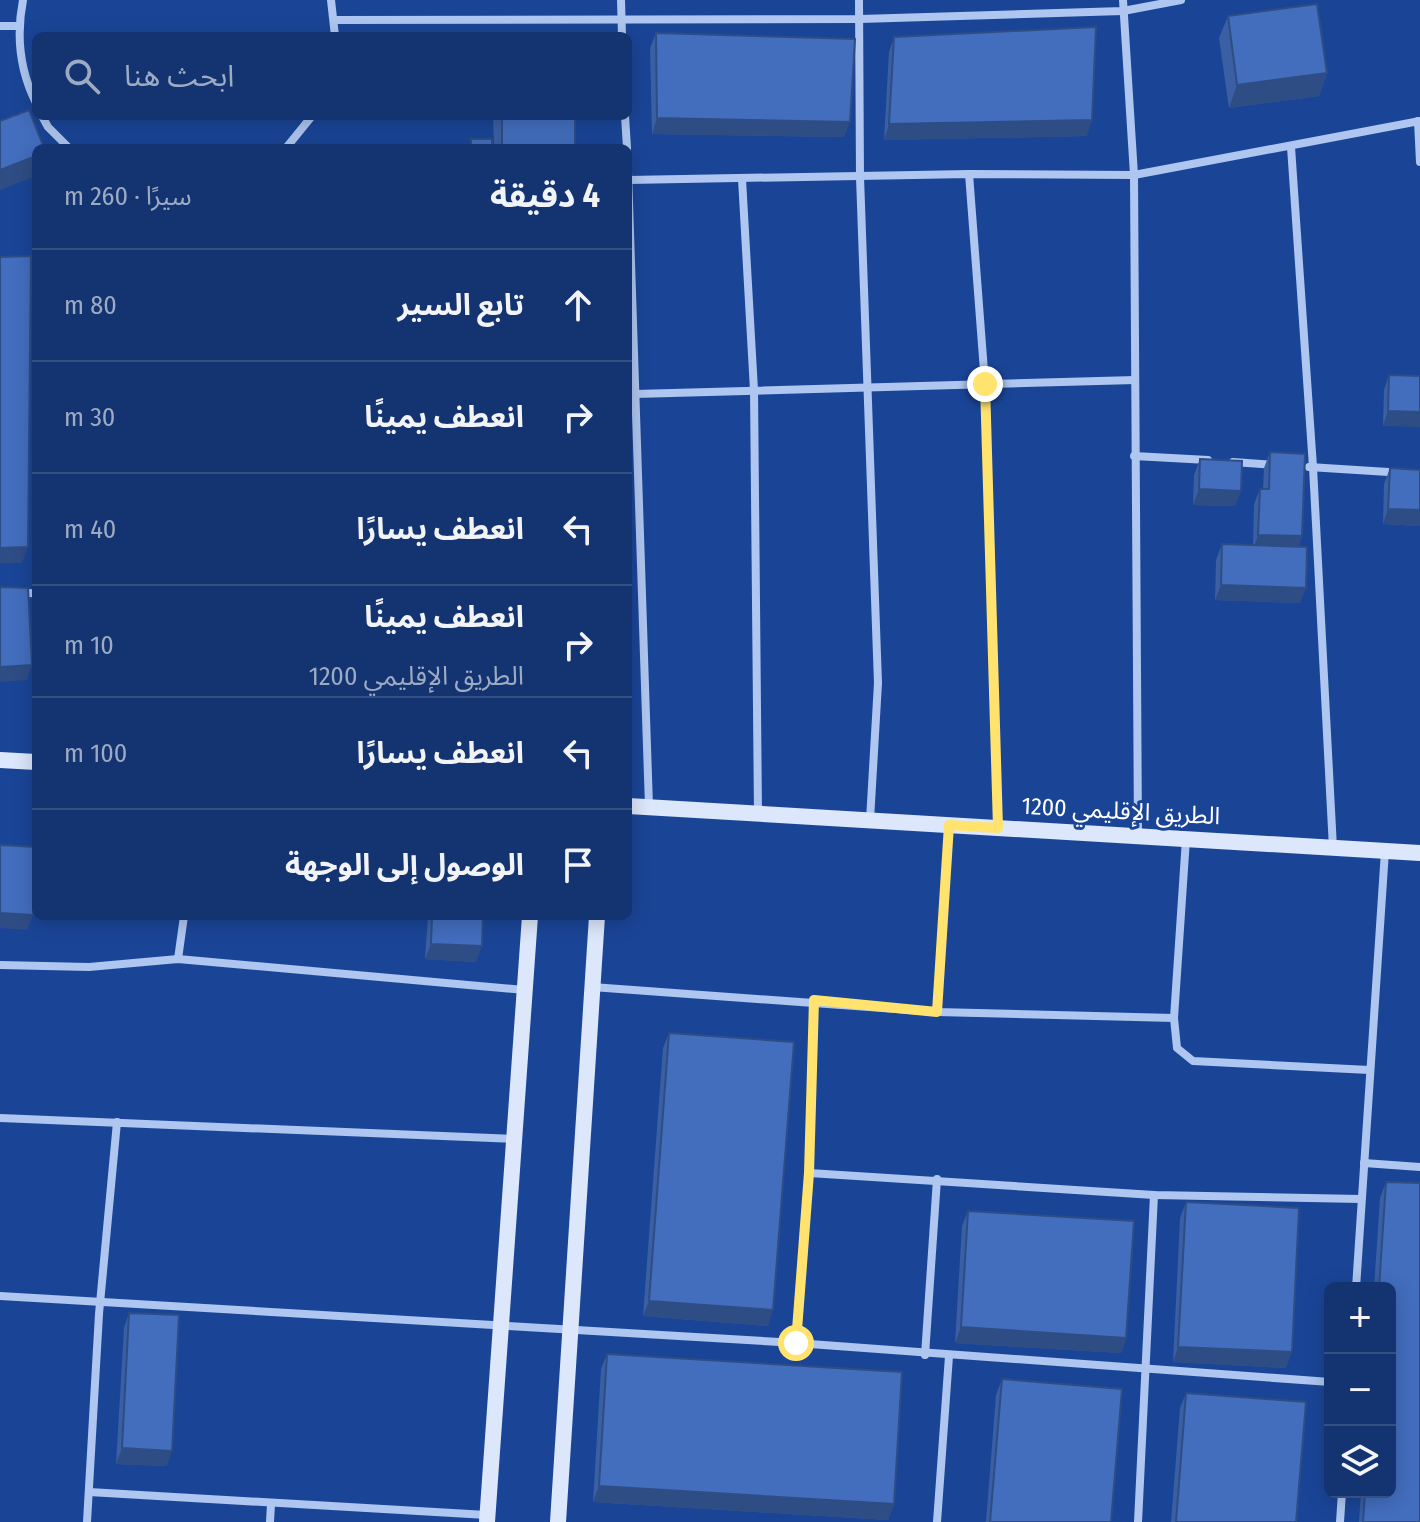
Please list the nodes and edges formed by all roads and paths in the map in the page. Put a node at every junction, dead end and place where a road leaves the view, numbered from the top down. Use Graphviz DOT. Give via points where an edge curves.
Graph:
graph roads {
  1 [pos="23,0"];
  2 [pos="331,0"];
  3 [pos="621,0"];
  4 [pos="859,0"];
  5 [pos="1123,0"];
  6 [pos="1181,0"];
  7 [pos="1123,11"];
  8 [pos="860,19"];
  9 [pos="335,20"];
  10 [pos="621,22"];
  11 [pos="0,26"];
  12 [pos="18,26"];
  13 [pos="335,32"];
  14 [pos="622,32"];
  15 [pos="32,95"];
  16 [pos="44,120"];
  17 [pos="309,120"];
  18 [pos="625,120"];
  19 [pos="1419,121"];
  20 [pos="65,144"];
  21 [pos="289,144"];
  22 [pos="627,144"];
  23 [pos="1291,147"];
  24 [pos="1420,162"];
  25 [pos="969,174"];
  26 [pos="1134,175"];
  27 [pos="860,177"];
  28 [pos="742,179"];
  29 [pos="632,180"];
  30 [pos="632,369"];
  31 [pos="1135,380"];
  32 [pos="985,384"];
  33 [pos="870,387"];
  34 [pos="754,390"];
  35 [pos="635,394"];
  36 [pos="1134,456"];
  37 [pos="1283,465"];
  38 [pos="1298,466"];
  39 [pos="1313,467"];
  40 [pos="1420,474"];
  41 [pos="32,593"];
  42 [pos="0,594"];
  43 [pos="0,760"];
  44 [pos="32,762"];
  45 [pos="632,806"];
  46 [pos="649,808"];
  47 [pos="758,814"];
  48 [pos="870,821"];
  49 [pos="949,825"];
  50 [pos="998,828"];
  51 [pos="1138,836"];
  52 [pos="1186,839"];
  53 [pos="1333,848"];
  54 [pos="1385,851"];
  55 [pos="1420,853"];
  56 [pos="183,920"];
  57 [pos="530,920"];
  58 [pos="597,920"];
  59 [pos="178,959"];
  60 [pos="0,965"];
  61 [pos="592,987"];
  62 [pos="525,990"];
  63 [pos="814,1000"];
  64 [pos="937,1012"];
  65 [pos="1174,1018"];
  66 [pos="1369,1070"];
  67 [pos="0,1118"];
  68 [pos="117,1122"];
  69 [pos="515,1139"];
  70 [pos="1364,1163"];
  71 [pos="1420,1167"];
  72 [pos="809,1173"];
  73 [pos="937,1179"];
  74 [pos="1154,1195"];
  75 [pos="1361,1199"];
  76 [pos="1356,1282"];
  77 [pos="0,1296"];
  78 [pos="103,1300"];
  79 [pos="502,1327"];
  80 [pos="568,1331"];
  81 [pos="796,1343"];
  82 [pos="925,1355"];
  83 [pos="949,1356"];
  84 [pos="1145,1369"];
  85 [pos="1324,1382"];
  86 [pos="89,1492"];
  87 [pos="1342,1498"];
  88 [pos="271,1504"];
  89 [pos="488,1518"];
  90 [pos="87,1522"];
  91 [pos="270,1522"];
  92 [pos="560,1522"];
  93 [pos="937,1522"];
  94 [pos="1138,1522"];
  95 [pos="1340,1522"];
  1 -- 12 [label="street"];
  2 -- 9 [label="street"];
  3 -- 10 [label="street"];
  4 -- 8 [label="street"];
  5 -- 7 [label="street"];
  6 -- 7 [label="street"];
  7 -- 8 [label="street"];
  7 -- 26 [label="street"];
  8 -- 10 [label="street"];
  8 -- 27 [label="street"];
  9 -- 10 [label="street"];
  9 -- 13 [label="street"];
  10 -- 14 [label="street"];
  11 -- 12 [label="street"];
  12 -- 15 [label="street" via="25,81"];
  16 -- 20 [label="street"];
  17 -- 21 [label="street"];
  18 -- 22 [label="street"];
  19 -- 23 [label="street"];
  19 -- 24 [label="street"];
  23 -- 26 [label="street"];
  23 -- 39 [label="street"];
  25 -- 26 [label="street"];
  25 -- 27 [label="street"];
  25 -- 32 [label="street"];
  26 -- 31 [label="street"];
  27 -- 28 [label="street"];
  27 -- 33 [label="street"];
  28 -- 29 [label="street"];
  28 -- 34 [label="street"];
  30 -- 35 [label="street"];
  31 -- 32 [label="street"];
  31 -- 36 [label="street"];
  32 -- 33 [label="street"];
  32 -- 50 [label="street"];
  33 -- 34 [label="street"];
  33 -- 48 [label="street" via="878,683"];
  34 -- 35 [label="street"];
  34 -- 47 [label="street"];
  35 -- 46 [label="street"];
  36 -- 37 [label="street"];
  36 -- 51 [label="street"];
  38 -- 39 [label="street"];
  39 -- 40 [label="street"];
  39 -- 53 [label="street"];
  41 -- 42 [label="street"];
  43 -- 44 [label="street"];
  45 -- 46 [label="street, الطريق الإقليمي 1200"];
  46 -- 47 [label="street, الطريق الإقليمي 1200"];
  47 -- 48 [label="street, الطريق الإقليمي 1200"];
  48 -- 49 [label="street, الطريق الإقليمي 1200"];
  49 -- 50 [label="street, الطريق الإقليمي 1200"];
  49 -- 64 [label="street"];
  50 -- 51 [label="street, الطريق الإقليمي 1200"];
  51 -- 52 [label="street, الطريق الإقليمي 1200"];
  52 -- 53 [label="street, الطريق الإقليمي 1200"];
  52 -- 65 [label="street"];
  53 -- 54 [label="street, الطريق الإقليمي 1200"];
  54 -- 55 [label="street, الطريق الإقليمي 1200"];
  54 -- 66 [label="street"];
  56 -- 59 [label="street"];
  57 -- 62 [label="street"];
  58 -- 61 [label="street"];
  59 -- 60 [label="street" via="89,967"];
  59 -- 62 [label="street"];
  61 -- 63 [label="street"];
  61 -- 80 [label="street"];
  62 -- 69 [label="street"];
  63 -- 64 [label="street"];
  63 -- 72 [label="street"];
  64 -- 65 [label="street"];
  65 -- 66 [label="street" via="1177,1048 1193,1061"];
  66 -- 70 [label="street"];
  67 -- 68 [label="street"];
  68 -- 69 [label="street"];
  68 -- 78 [label="street"];
  69 -- 79 [label="street"];
  70 -- 71 [label="street"];
  70 -- 75 [label="street"];
  72 -- 73 [label="street"];
  72 -- 81 [label="street"];
  73 -- 74 [label="street"];
  73 -- 82 [label="street"];
  74 -- 75 [label="street"];
  74 -- 84 [label="street"];
  75 -- 76 [label="street"];
  77 -- 78 [label="street"];
  78 -- 79 [label="street"];
  78 -- 86 [label="street"];
  79 -- 80 [label="street"];
  79 -- 89 [label="street"];
  80 -- 81 [label="street"];
  80 -- 92 [label="street"];
  81 -- 82 [label="street"];
  82 -- 83 [label="street"];
  83 -- 84 [label="street"];
  83 -- 93 [label="street"];
  84 -- 85 [label="street"];
  84 -- 94 [label="street"];
  86 -- 88 [label="street"];
  86 -- 90 [label="street"];
  87 -- 95 [label="street"];
  88 -- 89 [label="street"];
  88 -- 91 [label="street"];
}
